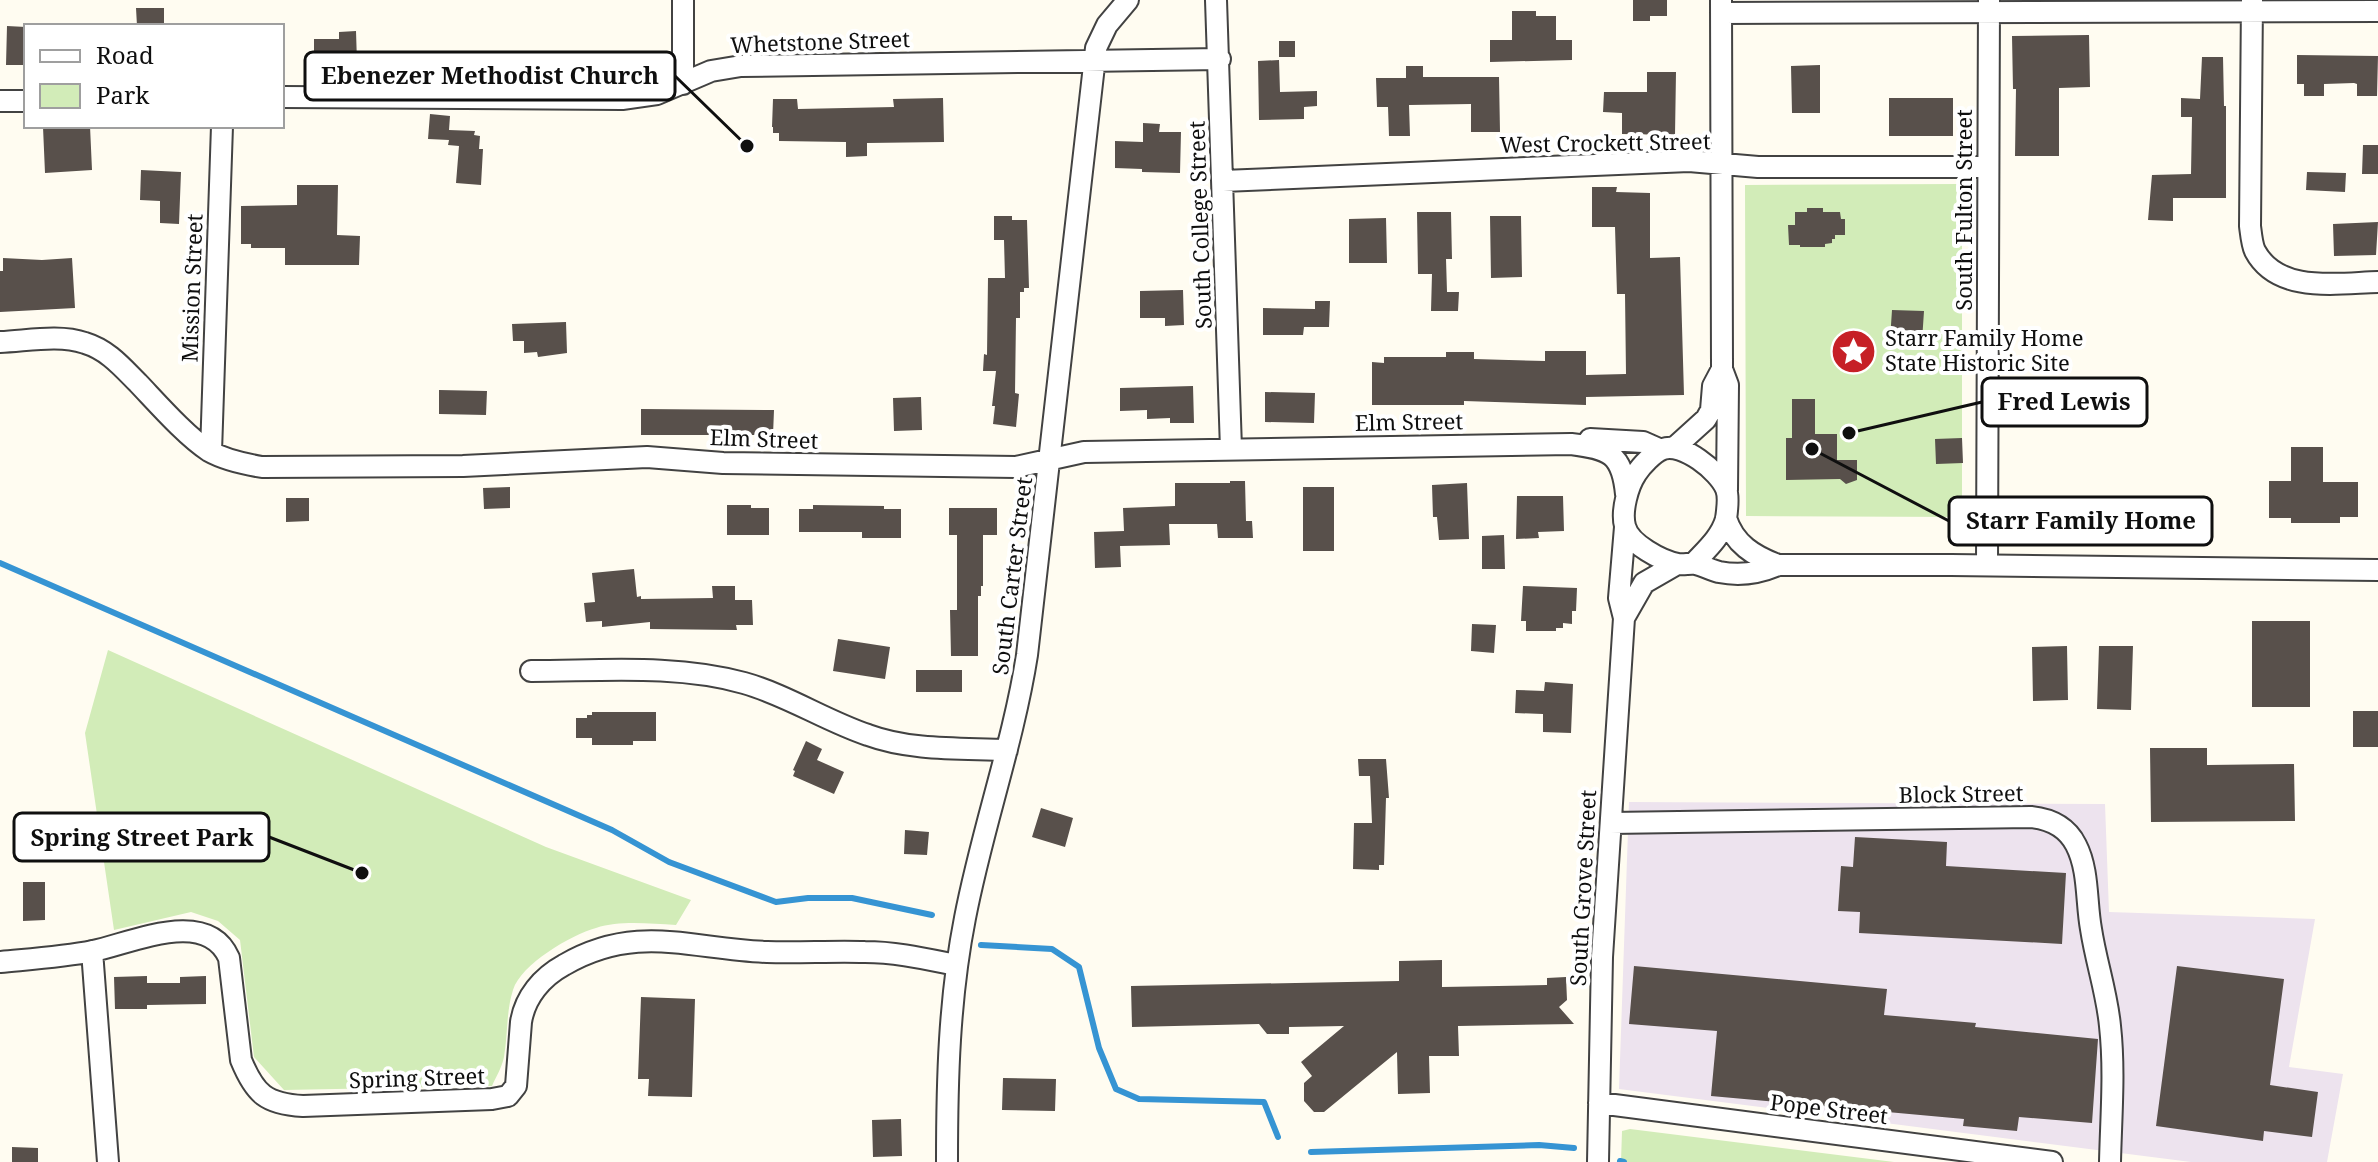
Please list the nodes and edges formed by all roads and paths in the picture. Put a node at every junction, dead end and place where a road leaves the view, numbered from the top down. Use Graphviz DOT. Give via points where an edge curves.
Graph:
graph roads {
  1 [pos="683,0"];
  2 [pos="1128,0"];
  3 [pos="1216,0"];
  4 [pos="1721,6"];
  5 [pos="1989,6"];
  6 [pos="2252,6"];
  7 [pos="2378,11"];
  8 [pos="1220,59"];
  9 [pos="1094,61"];
  10 [pos="683,84"];
  11 [pos="284,97"];
  12 [pos="0,101"];
  13 [pos="24,101"];
  14 [pos="222,128"];
  15 [pos="1722,164"];
  16 [pos="1988,167"];
  17 [pos="1223,181"];
  18 [pos="2378,282"];
  19 [pos="0,342"];
  20 [pos="1722,369"];
  21 [pos="1571,444"];
  22 [pos="1231,449"];
  23 [pos="1667,449"];
  24 [pos="211,452"];
  25 [pos="1051,458"];
  26 [pos="1727,490"];
  27 [pos="1626,494"];
  28 [pos="1726,518"];
  29 [pos="1625,527"];
  30 [pos="1686,564"];
  31 [pos="1778,565"];
  32 [pos="1987,565"];
  33 [pos="2378,570"];
  34 [pos="1624,618"];
  35 [pos="531,671"];
  36 [pos="1007,750"];
  37 [pos="1611,823"];
  38 [pos="92,951"];
  39 [pos="0,962"];
  40 [pos="956,965"];
  41 [pos="1599,1103"];
  42 [pos="108,1162"];
  43 [pos="947,1162"];
  44 [pos="1598,1162"];
  45 [pos="2052,1162"];
  46 [pos="2110,1162"];
  1 -- 10 [label="street"];
  2 -- 9 [label="street, South Carter Street" via="1100,36"];
  3 -- 8 [label="street, South College Street"];
  4 -- 5 [label="street"];
  4 -- 15 [label="street"];
  5 -- 6 [label="street"];
  5 -- 16 [label="street, South Fulton Street"];
  6 -- 7 [label="street"];
  6 -- 18 [label="street" via="2250,226 2255,251 2272,272 2298,282"];
  8 -- 9 [label="street, Whetstone Street"];
  8 -- 17 [label="street, South College Street"];
  9 -- 10 [label="street, Whetstone Street" via="741,66 711,71"];
  9 -- 25 [label="street, South Carter Street"];
  10 -- 11 [label="street, Whetstone Street" via="657,94 611,99"];
  12 -- 13 [label="street"];
  14 -- 24 [label="street, Mission Street"];
  15 -- 16 [label="street, West Crockett Street"];
  15 -- 17 [label="street, West Crockett Street" via="1689,161"];
  15 -- 20 [label="street"];
  16 -- 32 [label="street, South Fulton Street"];
  17 -- 22 [label="street, South College Street"];
  19 -- 24 [label="street, Elm Street" via="64,339 102,350"];
  20 -- 23 [label="street" via="1706,419"];
  20 -- 26 [label="street" via="1728,385"];
  21 -- 22 [label="street, Elm Street"];
  21 -- 23 [label="street, Elm Street" via="1588,439"];
  21 -- 27 [label="street, Elm Street" via="1595,447 1615,458"];
  22 -- 25 [label="street, Elm Street" via="1084,452"];
  23 -- 26 [label="street" via="1703,462"];
  23 -- 27 [label="street" via="1639,470"];
  24 -- 25 [label="street, Elm Street" via="248,465 282,468 647,457 1016,467"];
  25 -- 36 [label="street, South Carter Street" via="1026,666"];
  26 -- 28 [label="street"];
  27 -- 29 [label="street"];
  28 -- 30 [label="street" via="1714,542"];
  28 -- 31 [label="street" via="1747,550"];
  29 -- 30 [label="street" via="1645,550"];
  29 -- 34 [label="street, South Grove Street" via="1619,598"];
  30 -- 31 [label="street" via="1760,573"];
  30 -- 34 [label="street, South Grove Street" via="1644,583"];
  31 -- 32 [label="street"];
  32 -- 33 [label="street"];
  34 -- 37 [label="street, South Grove Street"];
  35 -- 36 [label="street" via="705,675 745,683 884,740"];
  36 -- 40 [label="street, South Carter Street"];
  37 -- 41 [label="street, South Grove Street"];
  37 -- 46 [label="street, Block Street" via="2031,817 2058,825 2075,842 2082,859 2108,1007"];
  38 -- 39 [label="street, Spring Street"];
  38 -- 40 [label="street, Spring Street" via="179,930 224,946 247,1075 268,1100 303,1106 508,1096 516,1086 521,1022 531,995 557,969 611,944 659,941 764,952 874,952"];
  38 -- 42 [label="street"];
  40 -- 43 [label="street, South Carter Street"];
  41 -- 44 [label="street, South Grove Street"];
  41 -- 45 [label="street, Pope Street"];
}
